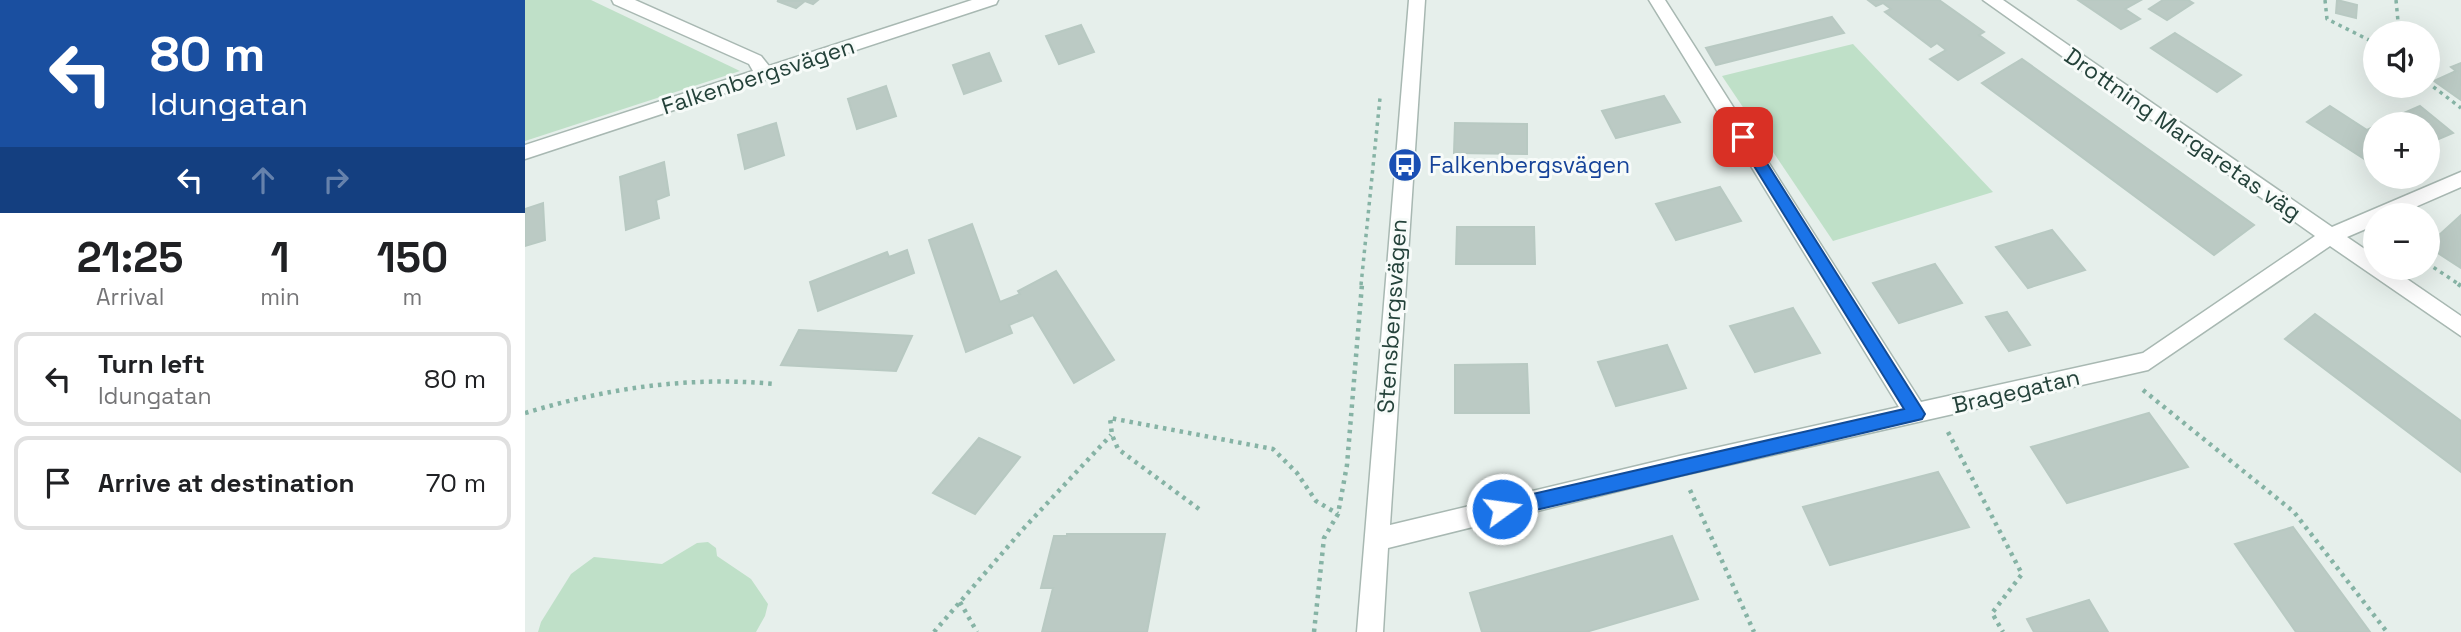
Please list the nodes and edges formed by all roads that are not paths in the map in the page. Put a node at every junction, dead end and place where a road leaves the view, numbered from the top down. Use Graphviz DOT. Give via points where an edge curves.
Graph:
graph roads {
  1 [pos="620,0"];
  2 [pos="991,0"];
  3 [pos="1417,0"];
  4 [pos="1657,0"];
  5 [pos="1991,0"];
  6 [pos="765,74"];
  7 [pos="525,152"];
  8 [pos="2461,179"];
  9 [pos="2406,203"];
  10 [pos="2363,222"];
  11 [pos="2330,236"];
  12 [pos="2363,259"];
  13 [pos="2394,280"];
  14 [pos="2461,327"];
  15 [pos="1926,412"];
  16 [pos="1376,540"];
  17 [pos="1370,632"];
  1 -- 6 [label="street" via="755,60"];
  2 -- 6 [label="street, Falkenbergsvägen"];
  3 -- 16 [label="street, Stensbergsvägen"];
  4 -- 15 [label="street"];
  5 -- 11 [label="street, Drottning Margaretas väg"];
  6 -- 7 [label="street, Falkenbergsvägen"];
  8 -- 9 [label="street, Bragegatan"];
  10 -- 11 [label="street, Bragegatan"];
  11 -- 12 [label="street, Drottning Margaretas väg"];
  11 -- 15 [label="street, Bragegatan" via="2148,361"];
  13 -- 14 [label="street, Drottning Margaretas väg"];
  15 -- 16 [label="street, Bragegatan"];
  16 -- 17 [label="street, Stensbergsvägen"];
}
